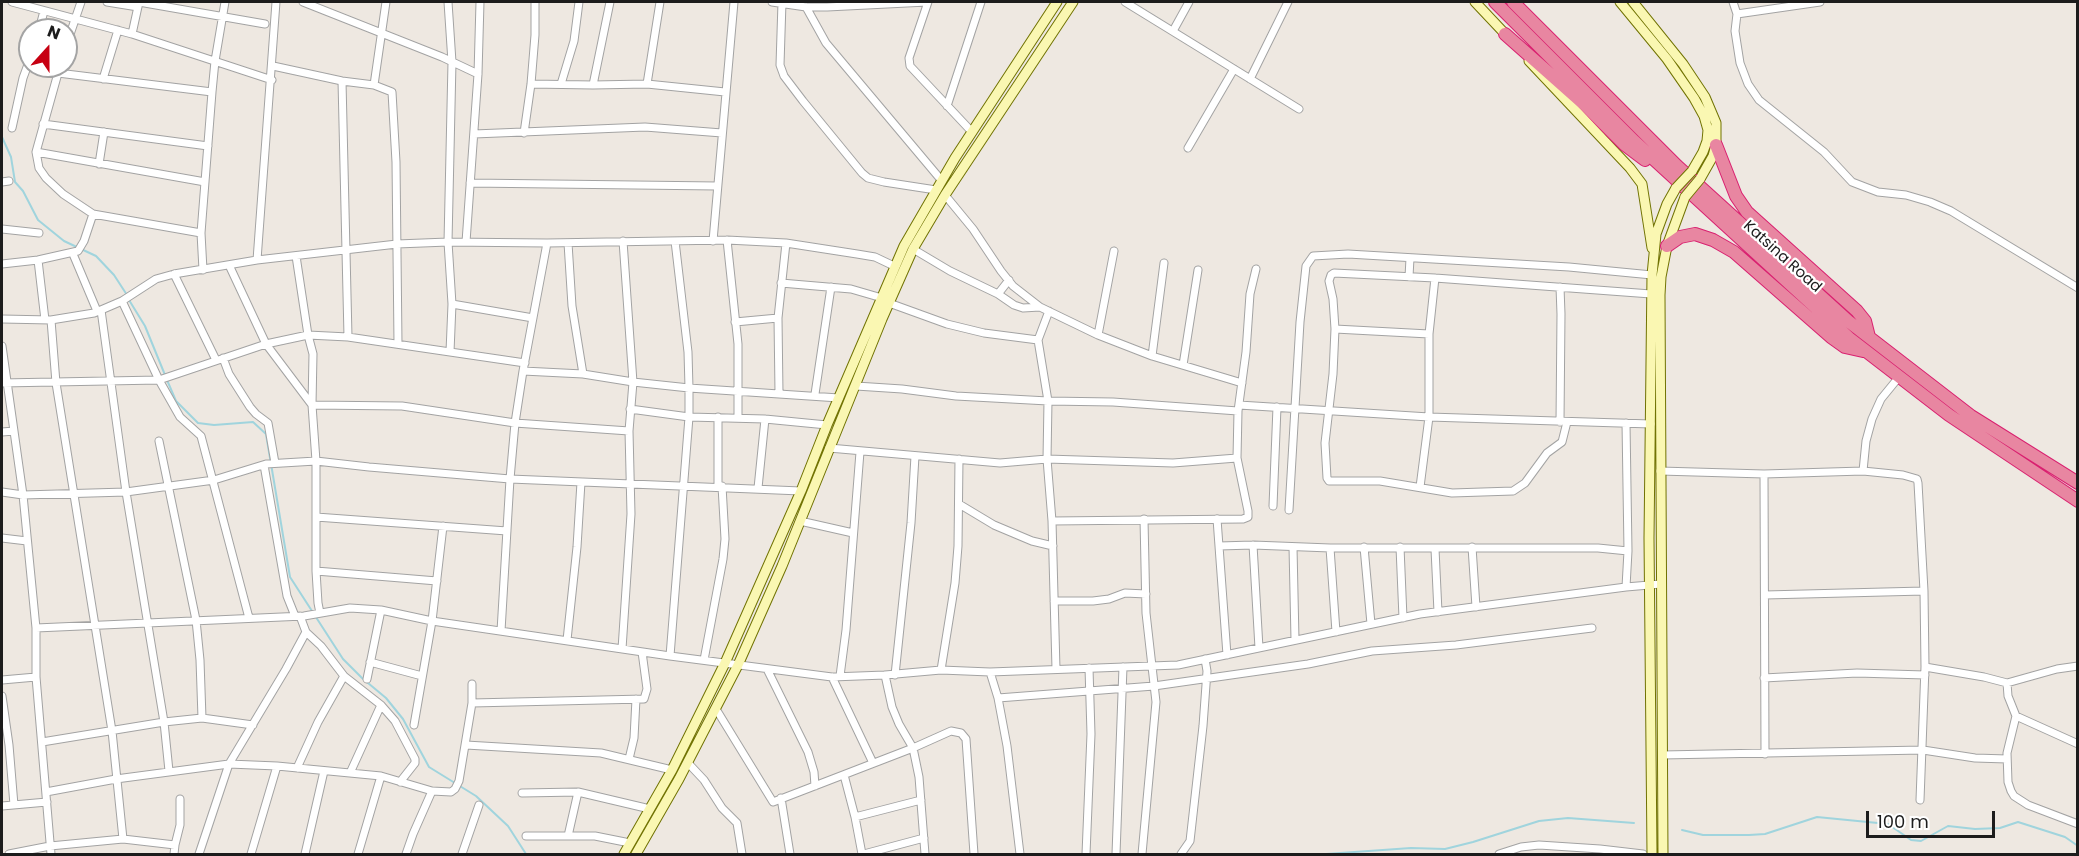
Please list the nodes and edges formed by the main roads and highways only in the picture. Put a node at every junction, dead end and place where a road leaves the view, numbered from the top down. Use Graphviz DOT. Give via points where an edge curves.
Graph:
graph roads {
  1 [pos="1057,2"];
  2 [pos="1073,2"];
  3 [pos="1475,2"];
  4 [pos="1495,2"];
  5 [pos="1513,2"];
  6 [pos="1620,2"];
  7 [pos="1633,2"];
  8 [pos="1505,34"];
  9 [pos="1716,145"];
  10 [pos="1664,168"];
  11 [pos="1667,246"];
  12 [pos="1653,253"];
  13 [pos="885,300"];
  14 [pos="1869,337"];
  15 [pos="1868,353"];
  16 [pos="2078,483"];
  17 [pos="2078,501"];
  18 [pos="624,855"];
  19 [pos="636,855"];
  20 [pos="1653,855"];
  21 [pos="1663,855"];
  1 -- 13 [label="main road" via="936,190 894,266"];
  2 -- 13 [label="main road" via="945,195"];
  3 -- 8 [label="main road"];
  4 -- 10 [label="highway, Katsina Road"];
  5 -- 14 [label="highway, Katsina Road" via="1677,166"];
  6 -- 12 [label="main road, bridge" via="1694,98 1708,130 1703,152 1676,188 1662,219"];
  7 -- 9 [label="main road" via="1706,97 1716,123"];
  8 -- 10 [label="highway" via="1625,145 1646,161"];
  8 -- 12 [label="main road" via="1641,184"];
  9 -- 11 [label="main road, bridge" via="1700,178 1685,197"];
  9 -- 14 [label="highway" via="1747,212 1857,311 1865,321"];
  10 -- 15 [label="highway, Katsina Road"];
  11 -- 15 [label="highway" via="1680,237 1695,234 1713,240 1734,252 1831,337 1845,347"];
  11 -- 21 [label="main road" via="1660,295"];
  12 -- 20 [label="main road" via="1649,584"];
  13 -- 18 [label="main road" via="726,663"];
  13 -- 19 [label="main road" via="856,386 738,665"];
  14 -- 16 [label="highway, Katsina Road" via="1971,416"];
  15 -- 17 [label="highway, Katsina Road" via="1996,447"];
}
